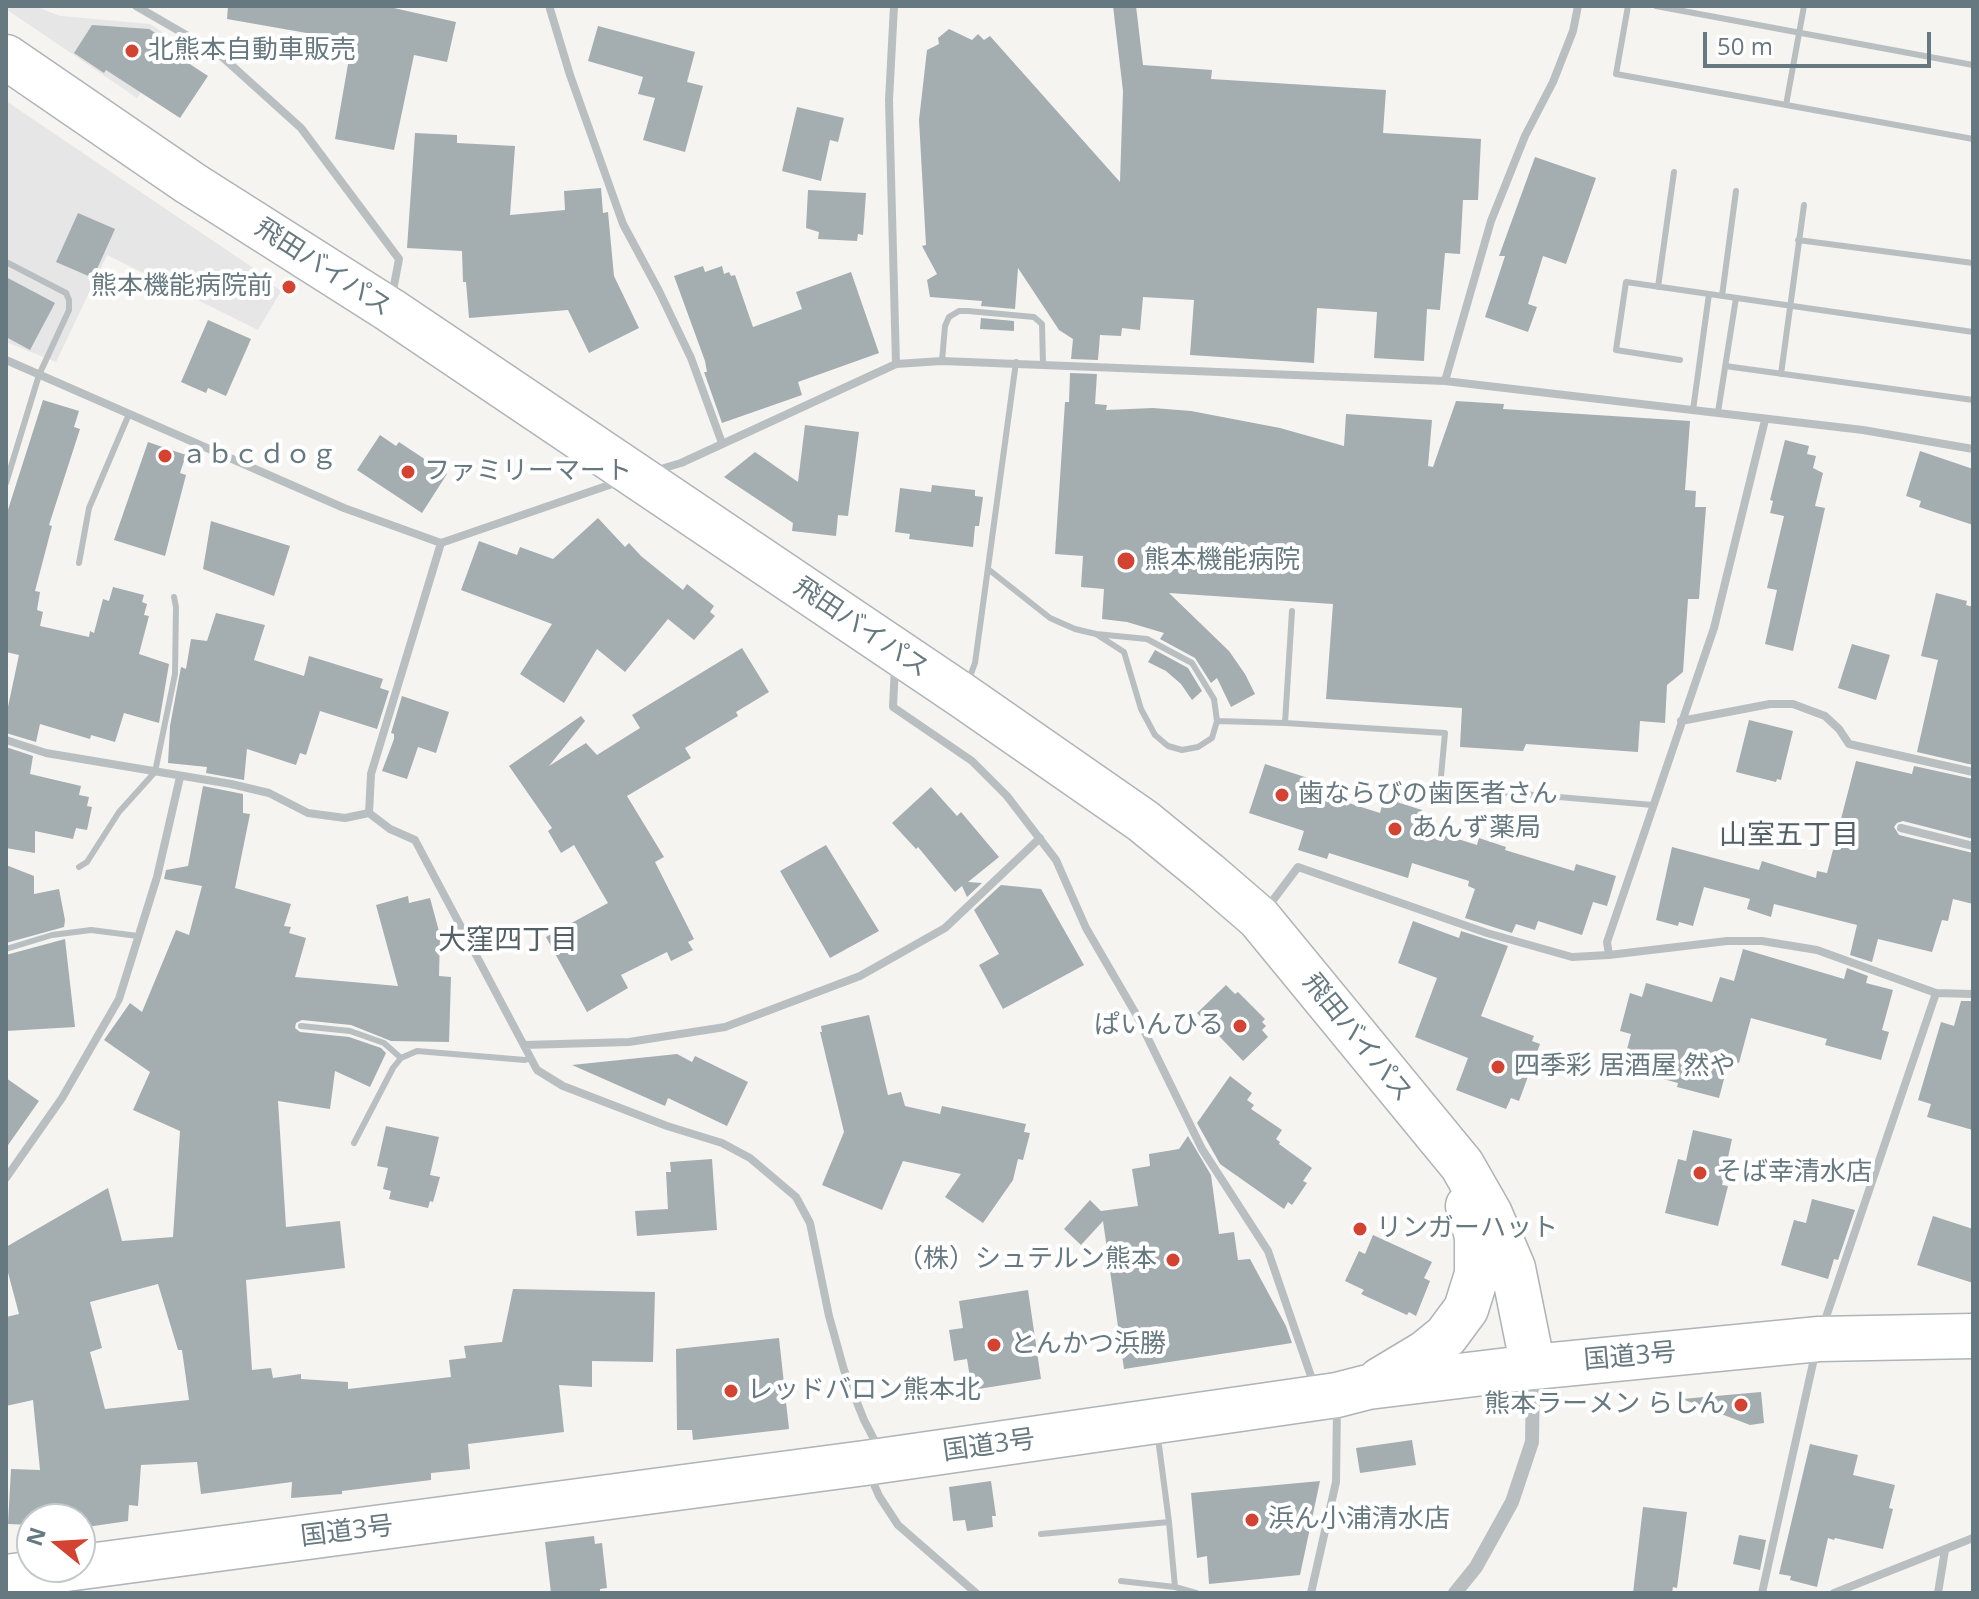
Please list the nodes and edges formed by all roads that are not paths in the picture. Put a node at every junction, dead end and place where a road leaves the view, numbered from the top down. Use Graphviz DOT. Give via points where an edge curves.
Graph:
graph roads {
  1 [pos="136,6"];
  2 [pos="894,6"];
  3 [pos="1578,6"];
  4 [pos="1628,6"];
  5 [pos="1656,6"];
  6 [pos="1804,6"];
  7 [pos="550,9"];
  8 [pos="1798,33"];
  9 [pos="1973,65"];
  10 [pos="12,66"];
  11 [pos="1786,105"];
  12 [pos="1973,139"];
  13 [pos="1674,172"];
  14 [pos="1736,191"];
  15 [pos="1804,205"];
  16 [pos="1798,240"];
  17 [pos="6,262"];
  18 [pos="1973,263"];
  19 [pos="1658,287"];
  20 [pos="1709,294"];
  21 [pos="1722,296"];
  22 [pos="1736,298"];
  23 [pos="1790,305"];
  24 [pos="390,310"];
  25 [pos="1973,332"];
  26 [pos="6,360"];
  27 [pos="1680,360"];
  28 [pos="942,361"];
  29 [pos="1016,362"];
  30 [pos="896,364"];
  31 [pos="1043,364"];
  32 [pos="1725,366"];
  33 [pos="1781,374"];
  34 [pos="39,375"];
  35 [pos="1445,381"];
  36 [pos="1973,400"];
  37 [pos="1693,410"];
  38 [pos="1718,412"];
  39 [pos="129,414"];
  40 [pos="1765,420"];
  41 [pos="722,443"];
  42 [pos="1973,449"];
  43 [pos="636,476"];
  44 [pos="6,483"];
  45 [pos="441,543"];
  46 [pos="79,563"];
  47 [pos="988,569"];
  48 [pos="174,597"];
  49 [pos="1292,611"];
  50 [pos="1096,634"];
  51 [pos="896,652"];
  52 [pos="963,696"];
  53 [pos="1217,721"];
  54 [pos="1681,721"];
  55 [pos="1285,723"];
  56 [pos="6,740"];
  57 [pos="155,772"];
  58 [pos="1973,772"];
  59 [pos="180,777"];
  60 [pos="1653,805"];
  61 [pos="369,813"];
  62 [pos="1901,828"];
  63 [pos="1040,838"];
  64 [pos="1973,846"];
  65 [pos="79,867"];
  66 [pos="1259,918"];
  67 [pos="138,936"];
  68 [pos="6,949"];
  69 [pos="1609,955"];
  70 [pos="1936,993"];
  71 [pos="1973,994"];
  72 [pos="301,1026"];
  73 [pos="524,1045"];
  74 [pos="401,1058"];
  75 [pos="531,1058"];
  76 [pos="1441,1141"];
  77 [pos="354,1143"];
  78 [pos="6,1178"];
  79 [pos="1973,1336"];
  80 [pos="1819,1339"];
  81 [pos="1533,1367"];
  82 [pos="1341,1393"];
  83 [pos="1156,1421"];
  84 [pos="876,1462"];
  85 [pos="1169,1522"];
  86 [pos="1041,1534"];
  87 [pos="1973,1538"];
  88 [pos="1945,1550"];
  89 [pos="6,1577"];
  90 [pos="1121,1581"];
  91 [pos="1175,1587"];
  92 [pos="976,1593"];
  93 [pos="1196,1593"];
  94 [pos="1311,1593"];
  95 [pos="1455,1593"];
  96 [pos="1762,1593"];
  97 [pos="1834,1593"];
  98 [pos="1938,1593"];
  1 -- 24 [label="street" via="219,54 301,128 399,259"];
  2 -- 30 [label="street" via="889,100"];
  3 -- 35 [label="street" via="1553,82 1491,221"];
  4 -- 11 [label="lane" via="1616,74"];
  5 -- 8 [label="lane"];
  6 -- 8 [label="lane"];
  7 -- 41 [label="street" via="623,224 691,358"];
  8 -- 9 [label="lane"];
  8 -- 11 [label="lane"];
  10 -- 24 [label="highway, 飛田バイパス"];
  11 -- 12 [label="lane"];
  13 -- 19 [label="lane"];
  14 -- 21 [label="lane"];
  15 -- 16 [label="lane"];
  16 -- 18 [label="lane"];
  16 -- 23 [label="lane"];
  17 -- 34 [label="lane" via="66,293 69,300"];
  19 -- 20 [label="lane"];
  19 -- 27 [label="lane" via="1626,282 1616,350"];
  20 -- 21 [label="lane"];
  20 -- 37 [label="lane"];
  21 -- 22 [label="lane"];
  22 -- 23 [label="lane"];
  22 -- 32 [label="lane"];
  23 -- 25 [label="lane"];
  23 -- 33 [label="lane"];
  24 -- 43 [label="highway, 飛田バイパス"];
  26 -- 34 [label="street"];
  28 -- 29 [label="street"];
  28 -- 30 [label="street"];
  28 -- 31 [label="lane" via="949,317 968,311 1034,317 1042,324"];
  29 -- 31 [label="street"];
  29 -- 47 [label="lane"];
  30 -- 41 [label="street"];
  31 -- 35 [label="street"];
  32 -- 33 [label="lane"];
  32 -- 38 [label="lane"];
  33 -- 36 [label="lane"];
  34 -- 39 [label="street"];
  34 -- 44 [label="lane"];
  35 -- 37 [label="street"];
  37 -- 38 [label="street"];
  38 -- 40 [label="street"];
  39 -- 45 [label="street" via="344,508"];
  39 -- 46 [label="lane" via="89,508"];
  40 -- 42 [label="street"];
  40 -- 54 [label="street" via="1714,628"];
  41 -- 43 [label="street"];
  43 -- 45 [label="street"];
  43 -- 51 [label="highway, 飛田バイパス"];
  45 -- 61 [label="street" via="371,774"];
  47 -- 50 [label="lane" via="1050,618"];
  47 -- 52 [label="lane" via="975,663"];
  48 -- 57 [label="lane" via="175,674"];
  49 -- 55 [label="lane"];
  50 -- 53 [label="lane" via="1147,639 1192,663 1214,699"];
  50 -- 53 [label="lane" via="1124,652 1141,709 1155,735 1168,746 1198,747 1212,738"];
  51 -- 52 [label="highway, 飛田バイパス"];
  51 -- 63 [label="street" via="893,707 972,761"];
  52 -- 66 [label="highway, 飛田バイパス" via="1143,821"];
  53 -- 55 [label="lane"];
  54 -- 58 [label="street" via="1793,704 1825,716 1849,744"];
  54 -- 60 [label="street"];
  55 -- 60 [label="lane" via="1445,733 1440,787"];
  56 -- 57 [label="street" via="46,753"];
  57 -- 59 [label="street"];
  57 -- 65 [label="lane"];
  59 -- 61 [label="street" via="269,793 308,813 345,818"];
  59 -- 67 [label="street"];
  60 -- 69 [label="street" via="1607,942"];
  61 -- 73 [label="street" via="415,840"];
  62 -- 64 [label="street"];
  63 -- 73 [label="street" via="945,928 860,976 725,1027 629,1042"];
  63 -- 82 [label="street" via="1056,860 1202,1149 1268,1251"];
  66 -- 69 [label="street" via="1298,867 1487,933 1572,957"];
  66 -- 76 [label="highway, 飛田バイパス"];
  67 -- 68 [label="lane" via="91,930"];
  67 -- 78 [label="street" via="119,999 62,1098"];
  69 -- 70 [label="street" via="1762,941 1817,950"];
  70 -- 71 [label="street"];
  70 -- 80 [label="street"];
  72 -- 74 [label="lane" via="350,1031 384,1043"];
  73 -- 75 [label="street"];
  74 -- 75 [label="lane" via="417,1051"];
  74 -- 77 [label="lane"];
  75 -- 84 [label="street" via="537,1070 563,1086 722,1143 750,1158 796,1197 810,1223 829,1316"];
  76 -- 81 [label="highway, 飛田バイパス" via="1462,1165 1490,1214 1513,1268"];
  76 -- 82 [label="highway" via="1477,1236 1477,1274 1466,1309 1425,1353"];
  79 -- 80 [label="highway, 国道3号"];
  80 -- 81 [label="highway, 国道3号"];
  80 -- 96 [label="street"];
  81 -- 82 [label="highway, 国道3号"];
  81 -- 95 [label="street" via="1532,1442 1512,1502"];
  82 -- 83 [label="highway, 国道3号"];
  82 -- 94 [label="street" via="1336,1482"];
  83 -- 84 [label="highway, 国道3号"];
  83 -- 85 [label="lane"];
  84 -- 89 [label="highway, 国道3号"];
  84 -- 92 [label="street" via="879,1496 898,1525"];
  85 -- 86 [label="lane"];
  85 -- 91 [label="lane"];
  87 -- 88 [label="street"];
  88 -- 97 [label="street"];
  88 -- 98 [label="street"];
  90 -- 91 [label="lane"];
  91 -- 93 [label="lane"];
}
